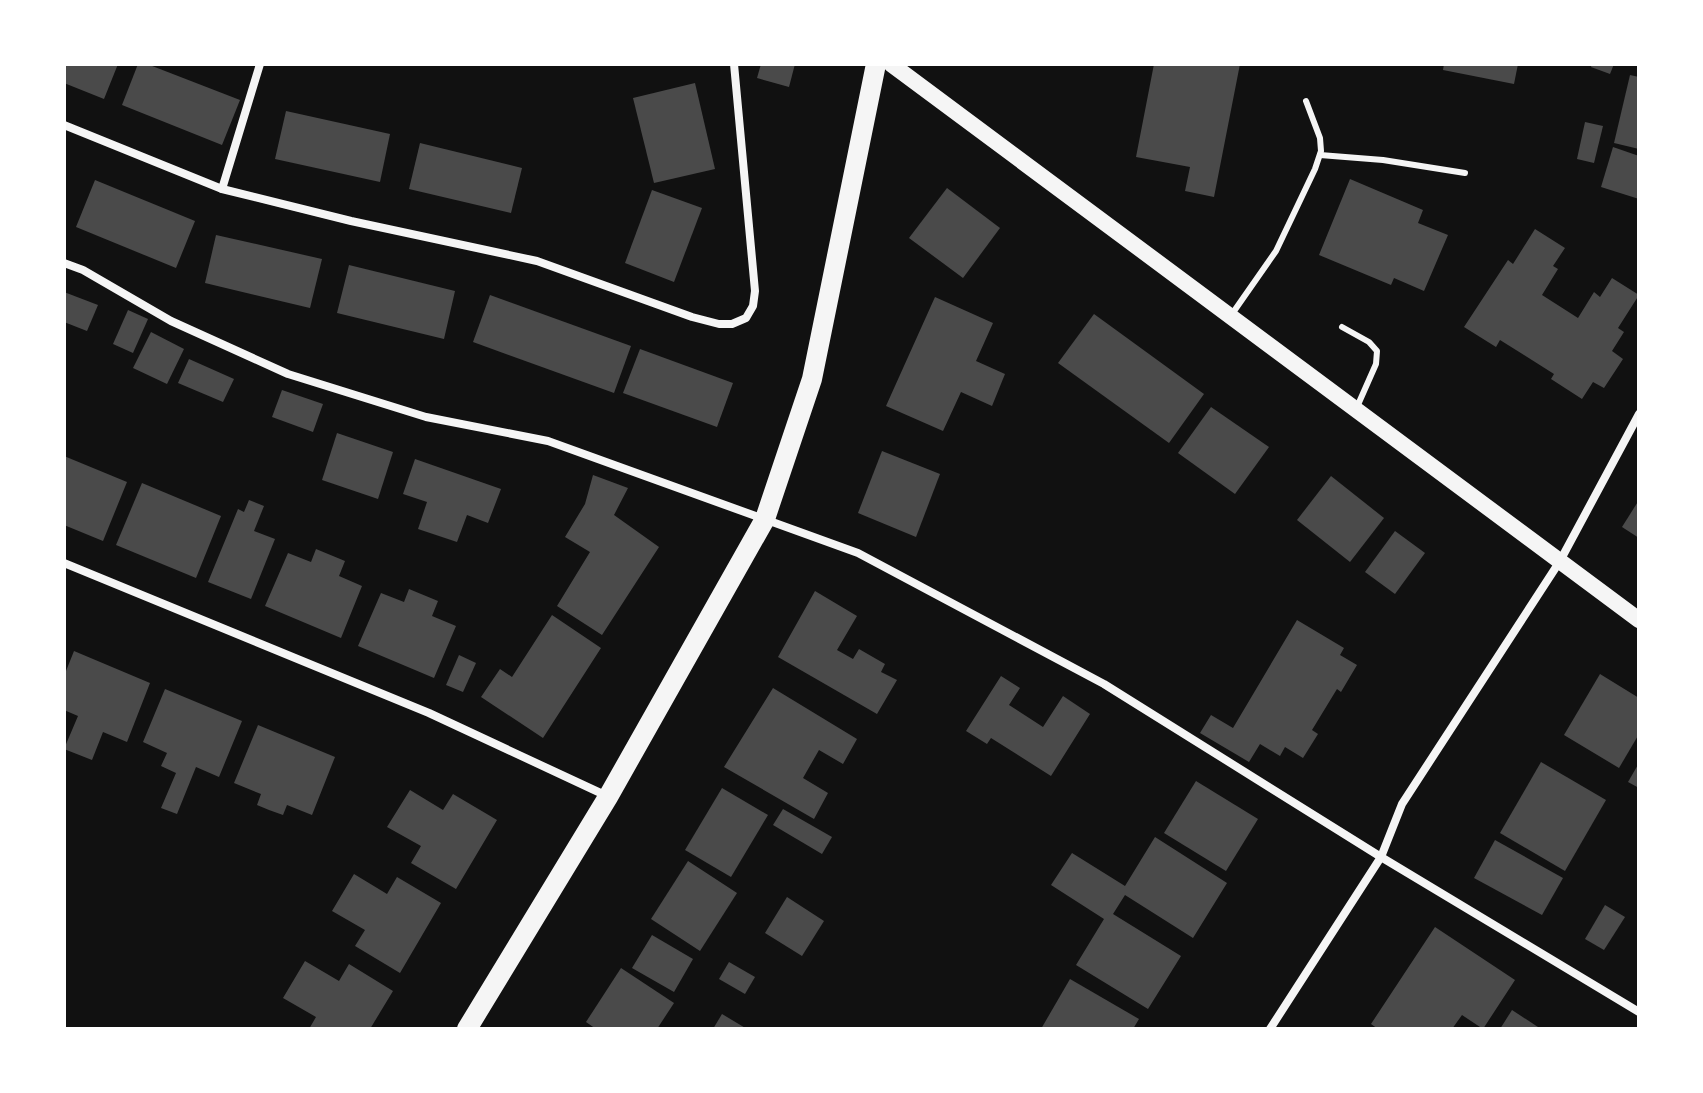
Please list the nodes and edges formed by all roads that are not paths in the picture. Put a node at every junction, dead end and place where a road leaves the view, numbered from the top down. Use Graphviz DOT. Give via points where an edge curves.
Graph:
graph roads {
  1 [pos="260,64"];
  2 [pos="734,64"];
  3 [pos="876,64"];
  4 [pos="891,64"];
  5 [pos="1306,101"];
  6 [pos="64,125"];
  7 [pos="1320,155"];
  8 [pos="1465,173"];
  9 [pos="222,189"];
  10 [pos="64,263"];
  11 [pos="1230,317"];
  12 [pos="1342,327"];
  13 [pos="1356,411"];
  14 [pos="1639,414"];
  15 [pos="765,519"];
  16 [pos="1560,561"];
  17 [pos="64,563"];
  18 [pos="1639,620"];
  19 [pos="608,797"];
  20 [pos="1381,857"];
  21 [pos="1639,1012"];
  22 [pos="467,1029"];
  23 [pos="1270,1029"];
  1 -- 9 [label="street"];
  2 -- 9 [label="street" via="755,291 746,318 732,324 692,317 537,261"];
  3 -- 15 [label="main road" via="812,379"];
  4 -- 11 [label="main road"];
  5 -- 7 [label="lane" via="1320,138"];
  6 -- 9 [label="street"];
  7 -- 8 [label="lane"];
  7 -- 11 [label="lane" via="1276,251"];
  10 -- 15 [label="street" via="171,321 288,374 426,417 548,441"];
  11 -- 13 [label="main road"];
  12 -- 13 [label="lane" via="1377,351"];
  13 -- 16 [label="main road"];
  14 -- 16 [label="street"];
  15 -- 19 [label="main road"];
  15 -- 20 [label="street" via="858,553 1104,684"];
  16 -- 18 [label="main road"];
  16 -- 20 [label="street" via="1402,804"];
  17 -- 19 [label="street" via="429,713"];
  19 -- 22 [label="main road"];
  20 -- 21 [label="street"];
  20 -- 23 [label="street"];
}
